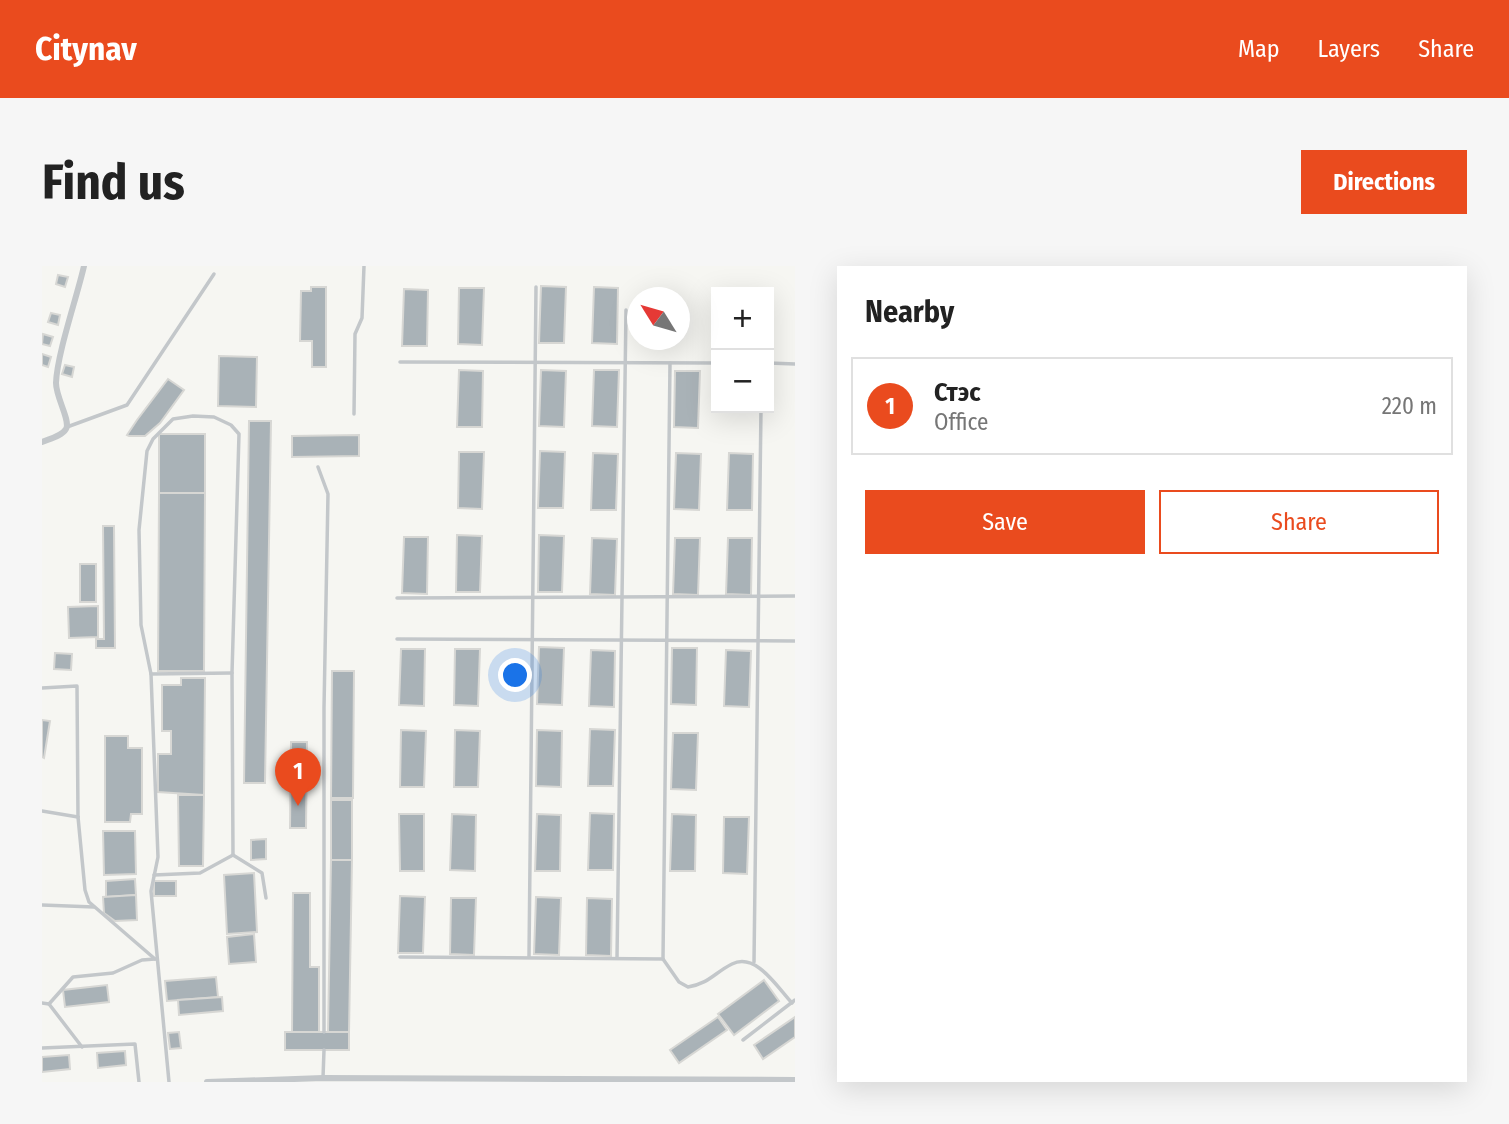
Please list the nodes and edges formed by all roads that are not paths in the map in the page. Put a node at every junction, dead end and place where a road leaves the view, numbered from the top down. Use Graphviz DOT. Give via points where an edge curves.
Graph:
graph roads {
  1 [pos="84,266"];
  2 [pos="364,266"];
  3 [pos="214,274"];
  4 [pos="536,287"];
  5 [pos="626,310"];
  6 [pos="400,362"];
  7 [pos="535,362"];
  8 [pos="625,363"];
  9 [pos="670,363"];
  10 [pos="711,363"];
  11 [pos="774,363"];
  12 [pos="795,364"];
  13 [pos="761,413"];
  14 [pos="354,414"];
  15 [pos="67,426"];
  16 [pos="42,442"];
  17 [pos="318,467"];
  18 [pos="758,596"];
  19 [pos="795,596"];
  20 [pos="532,597"];
  21 [pos="622,597"];
  22 [pos="667,597"];
  23 [pos="397,598"];
  24 [pos="397,639"];
  25 [pos="531,640"];
  26 [pos="621,640"];
  27 [pos="666,640"];
  28 [pos="758,641"];
  29 [pos="795,641"];
  30 [pos="232,673"];
  31 [pos="151,674"];
  32 [pos="42,688"];
  33 [pos="42,811"];
  34 [pos="78,817"];
  35 [pos="233,855"];
  36 [pos="154,875"];
  37 [pos="266,898"];
  38 [pos="42,905"];
  39 [pos="94,907"];
  40 [pos="400,957"];
  41 [pos="529,957"];
  42 [pos="155,958"];
  43 [pos="617,958"];
  44 [pos="663,959"];
  45 [pos="754,962"];
  46 [pos="794,1002"];
  47 [pos="42,1003"];
  48 [pos="50,1004"];
  49 [pos="324,1032"];
  50 [pos="743,1040"];
  51 [pos="82,1046"];
  52 [pos="42,1048"];
  53 [pos="324,1050"];
  54 [pos="323,1078"];
  55 [pos="795,1080"];
  56 [pos="500,1081"];
  57 [pos="626,1081"];
  58 [pos="139,1082"];
  59 [pos="169,1082"];
  60 [pos="207,1082"];
  1 -- 15 [label="street" via="56,381 57,401 68,419"];
  2 -- 14 [label="lane" via="362,318 355,334"];
  3 -- 15 [label="lane" via="127,405"];
  4 -- 7 [label="lane"];
  5 -- 8 [label="lane"];
  6 -- 7 [label="lane"];
  7 -- 8 [label="lane"];
  7 -- 20 [label="lane"];
  8 -- 9 [label="lane"];
  8 -- 21 [label="lane"];
  9 -- 10 [label="lane"];
  9 -- 22 [label="lane"];
  11 -- 12 [label="lane"];
  13 -- 18 [label="lane"];
  15 -- 16 [label="street" via="61,434"];
  17 -- 49 [label="lane" via="328,494"];
  18 -- 19 [label="lane"];
  18 -- 22 [label="lane"];
  18 -- 28 [label="lane"];
  20 -- 21 [label="lane"];
  20 -- 23 [label="lane"];
  20 -- 25 [label="lane"];
  21 -- 22 [label="lane"];
  21 -- 26 [label="lane"];
  22 -- 27 [label="lane"];
  24 -- 25 [label="lane"];
  25 -- 26 [label="lane"];
  25 -- 41 [label="lane"];
  26 -- 27 [label="lane"];
  26 -- 43 [label="lane"];
  27 -- 28 [label="lane"];
  27 -- 44 [label="lane"];
  28 -- 29 [label="lane"];
  28 -- 45 [label="lane"];
  30 -- 31 [label="lane"];
  30 -- 31 [label="lane" via="239,434 214,417 193,416 173,419 147,451 139,530 141,625"];
  30 -- 35 [label="lane"];
  31 -- 36 [label="lane" via="158,857"];
  32 -- 34 [label="lane" via="78,686"];
  33 -- 34 [label="lane"];
  34 -- 39 [label="lane" via="85,890"];
  35 -- 36 [label="lane" via="200,873"];
  35 -- 37 [label="lane" via="262,873"];
  36 -- 42 [label="lane"];
  38 -- 39 [label="lane"];
  39 -- 42 [label="lane"];
  40 -- 41 [label="lane"];
  41 -- 43 [label="lane"];
  42 -- 48 [label="lane" via="113,973 73,977"];
  42 -- 59 [label="lane"];
  43 -- 44 [label="lane"];
  44 -- 45 [label="lane" via="688,987 706,983 733,964"];
  45 -- 46 [label="lane"];
  46 -- 50 [label="lane"];
  47 -- 48 [label="lane"];
  48 -- 51 [label="lane"];
  51 -- 52 [label="lane"];
  51 -- 58 [label="lane" via="135,1044"];
  53 -- 54 [label="lane"];
  54 -- 56 [label="street"];
  54 -- 60 [label="street"];
  55 -- 57 [label="street"];
  56 -- 57 [label="street"];
}
